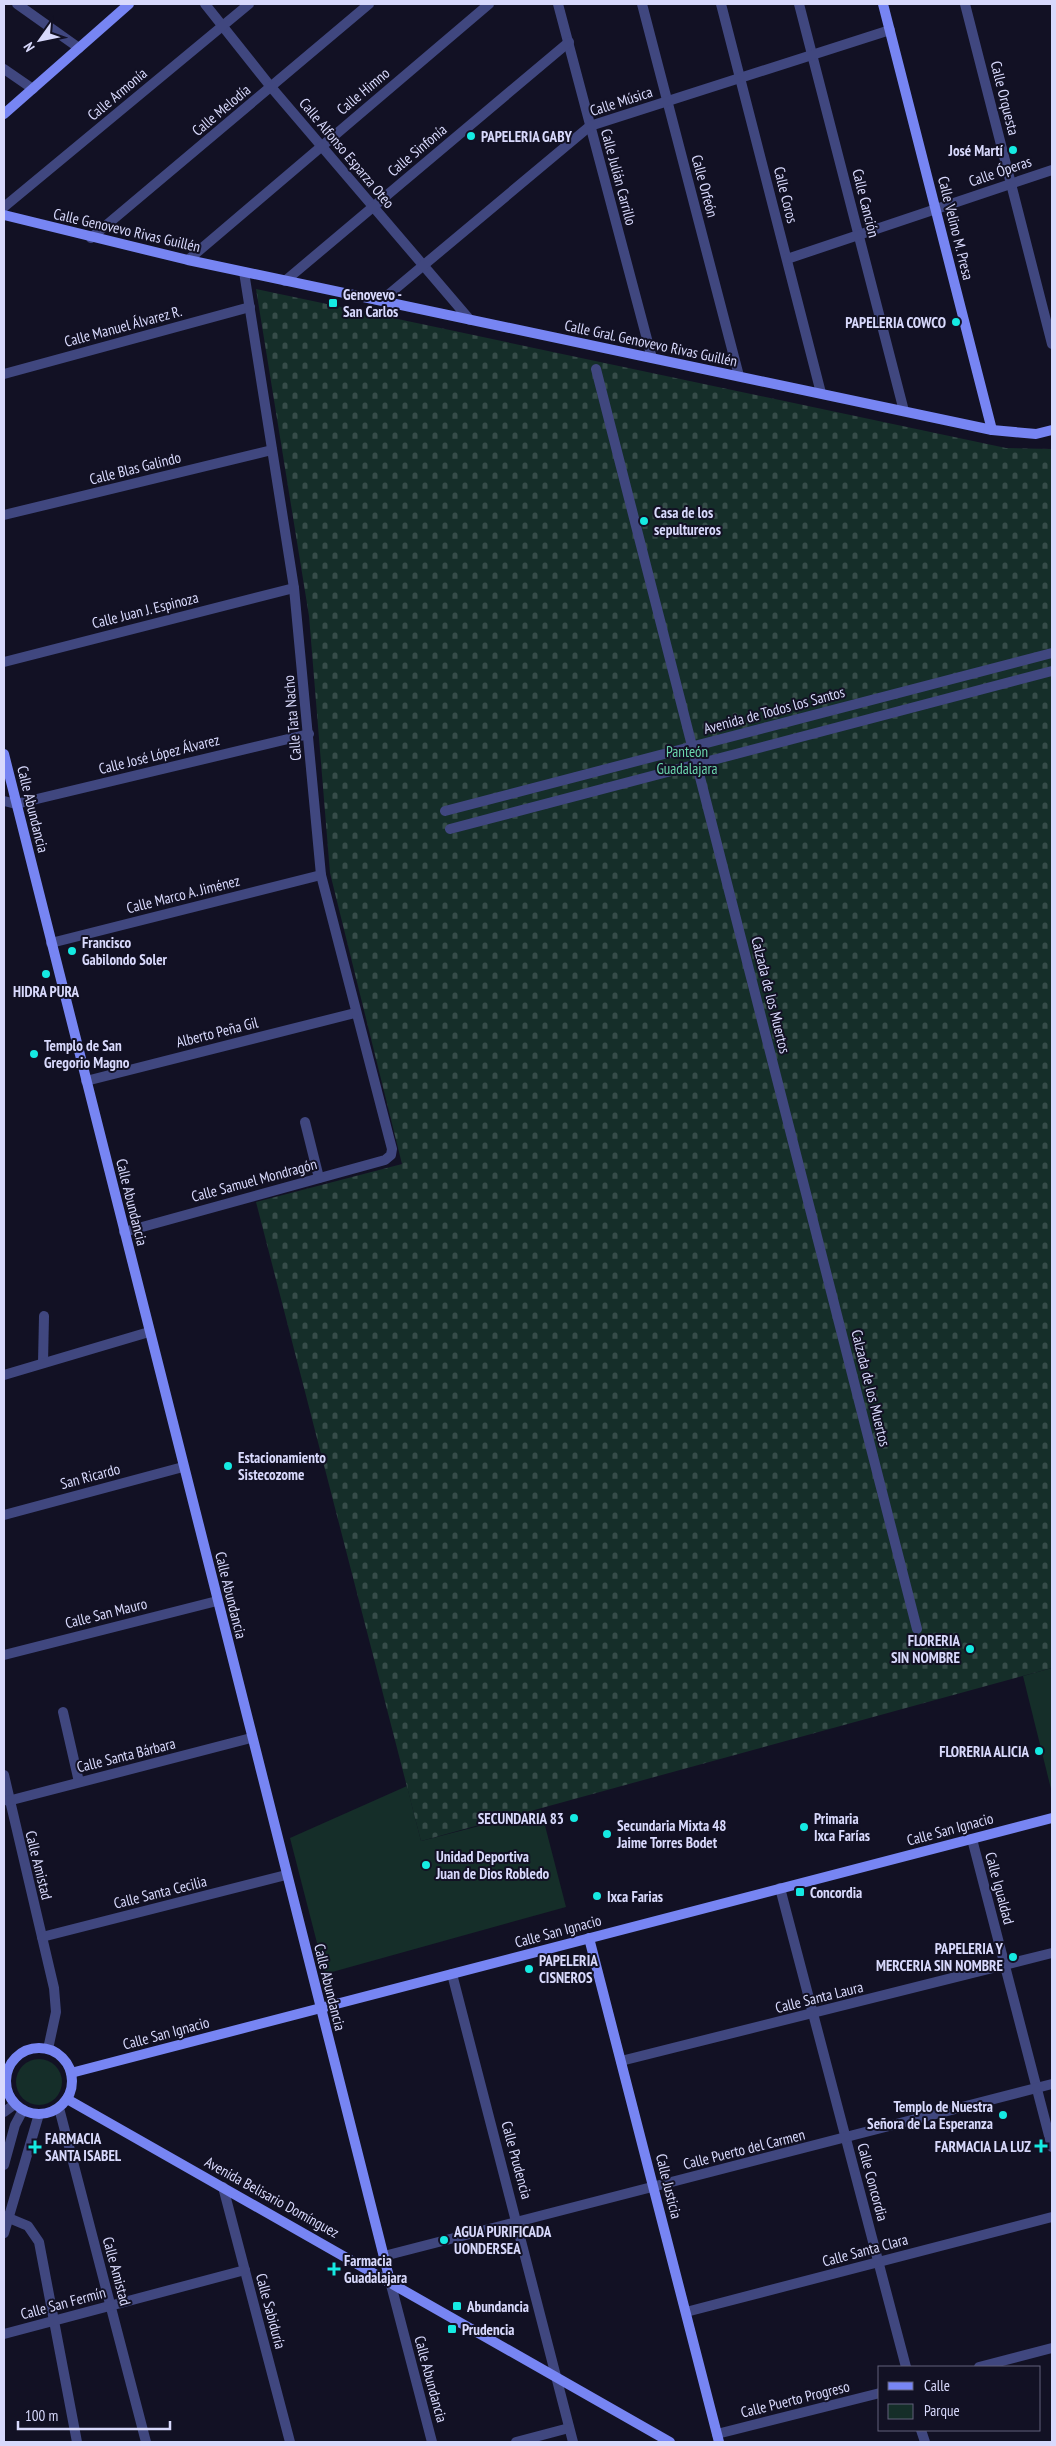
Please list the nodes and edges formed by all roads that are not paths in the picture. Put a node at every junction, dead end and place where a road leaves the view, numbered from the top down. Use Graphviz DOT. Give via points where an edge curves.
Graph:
graph roads {
  1 [pos="17,4"];
  2 [pos="128,4"];
  3 [pos="205,4"];
  4 [pos="249,4"];
  5 [pos="369,4"];
  6 [pos="489,4"];
  7 [pos="558,4"];
  8 [pos="642,4"];
  9 [pos="721,4"];
  10 [pos="799,4"];
  11 [pos="883,4"];
  12 [pos="965,4"];
  13 [pos="223,26"];
  14 [pos="890,30"];
  15 [pos="569,42"];
  16 [pos="79,48"];
  17 [pos="812,55"];
  18 [pos="4,69"];
  19 [pos="740,78"];
  20 [pos="271,87"];
  21 [pos="33,89"];
  22 [pos="668,101"];
  23 [pos="4,114"];
  24 [pos="590,126"];
  25 [pos="322,146"];
  26 [pos="1052,170"];
  27 [pos="1011,184"];
  28 [pos="4,207"];
  29 [pos="373,207"];
  30 [pos="936,209"];
  31 [pos="4,215"];
  32 [pos="859,235"];
  33 [pos="91,238"];
  34 [pos="787,259"];
  35 [pos="188,260"];
  36 [pos="423,265"];
  37 [pos="244,272"];
  38 [pos="285,281"];
  39 [pos="382,300"];
  40 [pos="250,307"];
  41 [pos="470,320"];
  42 [pos="1052,344"];
  43 [pos="652,358"];
  44 [pos="596,369"];
  45 [pos="4,374"];
  46 [pos="739,376"];
  47 [pos="821,394"];
  48 [pos="904,411"];
  49 [pos="992,430"];
  50 [pos="1052,430"];
  51 [pos="272,450"];
  52 [pos="4,515"];
  53 [pos="294,588"];
  54 [pos="1052,653"];
  55 [pos="4,662"];
  56 [pos="1052,671"];
  57 [pos="309,734"];
  58 [pos="692,746"];
  59 [pos="4,754"];
  60 [pos="697,764"];
  61 [pos="4,801"];
  62 [pos="16,804"];
  63 [pos="445,811"];
  64 [pos="450,829"];
  65 [pos="321,875"];
  66 [pos="51,943"];
  67 [pos="355,1013"];
  68 [pos="86,1081"];
  69 [pos="305,1122"];
  70 [pos="391,1155"];
  71 [pos="320,1178"];
  72 [pos="124,1232"];
  73 [pos="44,1316"];
  74 [pos="149,1332"];
  75 [pos="43,1363"];
  76 [pos="4,1375"];
  77 [pos="183,1467"];
  78 [pos="4,1515"];
  79 [pos="217,1601"];
  80 [pos="917,1629"];
  81 [pos="4,1655"];
  82 [pos="63,1712"];
  83 [pos="251,1738"];
  84 [pos="4,1775"];
  85 [pos="79,1782"];
  86 [pos="8,1801"];
  87 [pos="1052,1818"];
  88 [pos="972,1839"];
  89 [pos="286,1875"];
  90 [pos="780,1888"];
  91 [pos="42,1937"];
  92 [pos="589,1938"];
  93 [pos="1052,1953"];
  94 [pos="1005,1965"];
  95 [pos="452,1974"];
  96 [pos="319,2008"];
  97 [pos="814,2014"];
  98 [pos="48,2049"];
  99 [pos="621,2062"];
  100 [pos="7,2065"];
  101 [pos="71,2073"];
  102 [pos="1052,2084"];
  103 [pos="1037,2088"];
  104 [pos="67,2099"];
  105 [pos="19,2107"];
  106 [pos="59,2108"];
  107 [pos="4,2112"];
  108 [pos="39,2114"];
  109 [pos="846,2138"];
  110 [pos="1052,2148"];
  111 [pos="4,2166"];
  112 [pos="224,2187"];
  113 [pos="654,2188"];
  114 [pos="6,2217"];
  115 [pos="1052,2217"];
  116 [pos="517,2222"];
  117 [pos="4,2233"];
  118 [pos="384,2256"];
  119 [pos="879,2262"];
  120 [pos="245,2270"];
  121 [pos="390,2281"];
  122 [pos="111,2306"];
  123 [pos="686,2312"];
  124 [pos="54,2320"];
  125 [pos="4,2334"];
  126 [pos="1052,2348"];
  127 [pos="906,2366"];
  128 [pos="983,2366"];
  129 [pos="555,2376"];
  130 [pos="878,2394"];
  131 [pos="569,2428"];
  132 [pos="718,2438"];
  133 [pos="77,2442"];
  134 [pos="146,2442"];
  135 [pos="290,2442"];
  136 [pos="432,2442"];
  137 [pos="516,2442"];
  138 [pos="573,2442"];
  139 [pos="670,2442"];
  1 -- 16 [label="street"];
  2 -- 16 [label="street"];
  3 -- 13 [label="street, Calle Alfonso Esparza Oteo"];
  4 -- 13 [label="street, Calle Armonía"];
  5 -- 20 [label="street, Calle Melodía"];
  6 -- 25 [label="street, Calle Himno"];
  7 -- 15 [label="street, Calle Julián Carrillo"];
  8 -- 22 [label="street, Calle Orfeón"];
  9 -- 19 [label="street, Calle Coros"];
  10 -- 17 [label="street, Calle Canción"];
  11 -- 14 [label="street, Calle Velino M. Presa"];
  12 -- 27 [label="street, Calle Orquesta"];
  13 -- 20 [label="street, Calle Alfonso Esparza Oteo"];
  13 -- 28 [label="street, Calle Armonía"];
  14 -- 17 [label="street, Calle Música"];
  14 -- 30 [label="street, Calle Velino M. Presa"];
  15 -- 24 [label="street, Calle Julián Carrillo"];
  15 -- 29 [label="street, Calle Sinfonía"];
  16 -- 21 [label="street"];
  17 -- 19 [label="street, Calle Música"];
  17 -- 32 [label="street, Calle Canción"];
  18 -- 21 [label="street"];
  19 -- 22 [label="street, Calle Música"];
  19 -- 34 [label="street, Calle Coros"];
  20 -- 25 [label="street, Calle Alfonso Esparza Oteo"];
  20 -- 33 [label="street, Calle Melodía"];
  21 -- 23 [label="street"];
  22 -- 24 [label="street, Calle Música"];
  22 -- 46 [label="street, Calle Orfeón"];
  24 -- 36 [label="street, Calle Música"];
  24 -- 43 [label="street, Calle Julián Carrillo"];
  25 -- 29 [label="street, Calle Alfonso Esparza Oteo"];
  25 -- 35 [label="street, Calle Himno"];
  26 -- 27 [label="street, Calle Óperas"];
  27 -- 30 [label="street, Calle Óperas"];
  27 -- 42 [label="street, Calle Orquesta"];
  29 -- 36 [label="street, Calle Alfonso Esparza Oteo"];
  29 -- 38 [label="street, Calle Sinfonía"];
  30 -- 32 [label="street, Calle Óperas"];
  30 -- 49 [label="street, Calle Velino M. Presa"];
  31 -- 33 [label="street, Calle Genovevo Rivas Guillén"];
  32 -- 34 [label="street, Calle Óperas"];
  32 -- 48 [label="street, Calle Canción"];
  33 -- 35 [label="street, Calle Genovevo Rivas Guillén"];
  34 -- 47 [label="street, Calle Coros"];
  35 -- 37 [label="street, Calle Genovevo Rivas Guillén"];
  36 -- 39 [label="street, Calle Música"];
  36 -- 41 [label="street, Calle Alfonso Esparza Oteo"];
  37 -- 38 [label="street, Calle Gral. Genovevo Rivas Guillén"];
  37 -- 40 [label="street, Calle Tata Nacho"];
  38 -- 39 [label="street, Calle Gral. Genovevo Rivas Guillén"];
  39 -- 41 [label="street, Calle Gral. Genovevo Rivas Guillén"];
  40 -- 45 [label="street, Calle Manuel Álvarez R."];
  40 -- 51 [label="street, Calle Tata Nacho"];
  41 -- 43 [label="street, Calle Gral. Genovevo Rivas Guillén"];
  43 -- 46 [label="street, Calle Gral. Genovevo Rivas Guillén"];
  44 -- 58 [label="street, Calzada de los Muertos"];
  46 -- 47 [label="street, Calle Gral. Genovevo Rivas Guillén"];
  47 -- 48 [label="street, Calle Gral. Genovevo Rivas Guillén"];
  48 -- 49 [label="street, Calle Gral. Genovevo Rivas Guillén"];
  49 -- 50 [label="street, Calle Gral. Genovevo Rivas Guillén" via="1036,434"];
  51 -- 52 [label="street, Calle Blas Galindo"];
  51 -- 53 [label="street, Calle Tata Nacho"];
  53 -- 55 [label="street, Calle Juan J. Espinoza"];
  53 -- 57 [label="street, Calle Tata Nacho"];
  54 -- 58 [label="street, Avenida de Todos los Santos"];
  56 -- 60 [label="street"];
  57 -- 62 [label="street, Calle José López Álvarez"];
  57 -- 65 [label="street, Calle Tata Nacho"];
  58 -- 60 [label="street, Calzada de los Muertos"];
  58 -- 63 [label="street, Avenida de Todos los Santos"];
  59 -- 62 [label="street, Calle Abundancia"];
  60 -- 64 [label="street"];
  60 -- 80 [label="street, Calzada de los Muertos"];
  61 -- 62 [label="street"];
  62 -- 66 [label="street, Calle Abundancia"];
  65 -- 66 [label="street, Calle Marco A. Jiménez"];
  65 -- 67 [label="street, Calle Tata Nacho"];
  66 -- 68 [label="street, Calle Abundancia"];
  67 -- 68 [label="street, Alberto Peña Gil"];
  67 -- 70 [label="street, Calle Tata Nacho"];
  68 -- 72 [label="street, Calle Abundancia"];
  69 -- 71 [label="street"];
  70 -- 71 [label="street, Calle Samuel Mondragón" via="385,1160"];
  71 -- 72 [label="street, Calle Samuel Mondragón"];
  72 -- 74 [label="street, Calle Abundancia"];
  73 -- 75 [label="street"];
  74 -- 75 [label="street"];
  74 -- 77 [label="street, Calle Abundancia"];
  75 -- 76 [label="street"];
  77 -- 78 [label="street, San Ricardo"];
  77 -- 79 [label="street, Calle Abundancia"];
  79 -- 81 [label="street, Calle San Mauro"];
  79 -- 83 [label="street, Calle Abundancia"];
  82 -- 85 [label="street"];
  83 -- 85 [label="street, Calle Santa Bárbara"];
  83 -- 89 [label="street, Calle Abundancia"];
  84 -- 86 [label="street, Calle Amistad"];
  85 -- 86 [label="street, Calle Santa Bárbara"];
  86 -- 91 [label="street, Calle Amistad"];
  87 -- 88 [label="street, Calle San Ignacio"];
  88 -- 90 [label="street, Calle San Ignacio"];
  88 -- 94 [label="street, Calle Igualdad"];
  89 -- 91 [label="street, Calle Santa Cecilia"];
  89 -- 96 [label="street, Calle Abundancia"];
  90 -- 92 [label="street, Calle San Ignacio"];
  90 -- 97 [label="street, Calle Concordia"];
  91 -- 98 [label="street, Calle Amistad" via="56,2012"];
  92 -- 95 [label="street, Calle San Ignacio"];
  92 -- 99 [label="street, Calle Justicia"];
  93 -- 94 [label="street, Calle Santa Laura"];
  94 -- 97 [label="street, Calle Santa Laura"];
  94 -- 103 [label="street, Calle Igualdad"];
  95 -- 96 [label="street, Calle San Ignacio"];
  95 -- 116 [label="street, Calle Prudencia"];
  96 -- 101 [label="street, Calle San Ignacio"];
  96 -- 118 [label="street, Calle Abundancia"];
  97 -- 99 [label="street, Calle Santa Laura"];
  97 -- 109 [label="street, Calle Concordia"];
  98 -- 100 [label="street" via="27,2050"];
  98 -- 101 [label="street" via="67,2062"];
  99 -- 113 [label="street, Calle Justicia"];
  100 -- 105 [label="street" via="7,2089"];
  101 -- 104 [label="street"];
  102 -- 103 [label="street, Calle Puerto del Carmen"];
  103 -- 109 [label="street, Calle Puerto del Carmen"];
  103 -- 110 [label="street, Calle Igualdad"];
  104 -- 106 [label="street"];
  104 -- 112 [label="street, Avenida Belisario Domínguez"];
  105 -- 107 [label="street"];
  105 -- 108 [label="street"];
  105 -- 111 [label="street"];
  106 -- 108 [label="street"];
  106 -- 122 [label="street, Calle Amistad"];
  108 -- 114 [label="street"];
  109 -- 113 [label="street, Calle Puerto del Carmen"];
  109 -- 119 [label="street, Calle Concordia"];
  112 -- 120 [label="street, Calle Sabiduría"];
  112 -- 121 [label="street, Avenida Belisario Domínguez"];
  113 -- 116 [label="street, Calle Puerto del Carmen"];
  113 -- 123 [label="street, Calle Justicia"];
  114 -- 117 [label="street"];
  114 -- 124 [label="street" via="28,2226 39,2242"];
  115 -- 119 [label="street, Calle Santa Clara"];
  116 -- 118 [label="street, Calle Puerto del Carmen"];
  116 -- 129 [label="street, Calle Prudencia"];
  118 -- 121 [label="street, Calle Abundancia"];
  119 -- 123 [label="street, Calle Santa Clara"];
  119 -- 127 [label="street, Calle Concordia"];
  120 -- 122 [label="street, Calle San Fermín"];
  120 -- 135 [label="street, Calle Sabiduría"];
  121 -- 129 [label="street, Avenida Belisario Domínguez"];
  121 -- 136 [label="street, Calle Abundancia"];
  122 -- 124 [label="street, Calle San Fermín"];
  122 -- 134 [label="street, Calle Amistad"];
  123 -- 132 [label="street, Calle Justicia"];
  124 -- 125 [label="street, Calle San Fermín"];
  124 -- 133 [label="street"];
  126 -- 128 [label="street"];
  129 -- 131 [label="street, Calle Prudencia"];
  129 -- 139 [label="street, Avenida Belisario Domínguez"];
  130 -- 132 [label="street, Calle Puerto Progreso"];
  131 -- 137 [label="street"];
  131 -- 138 [label="street, Calle Prudencia"];
}
